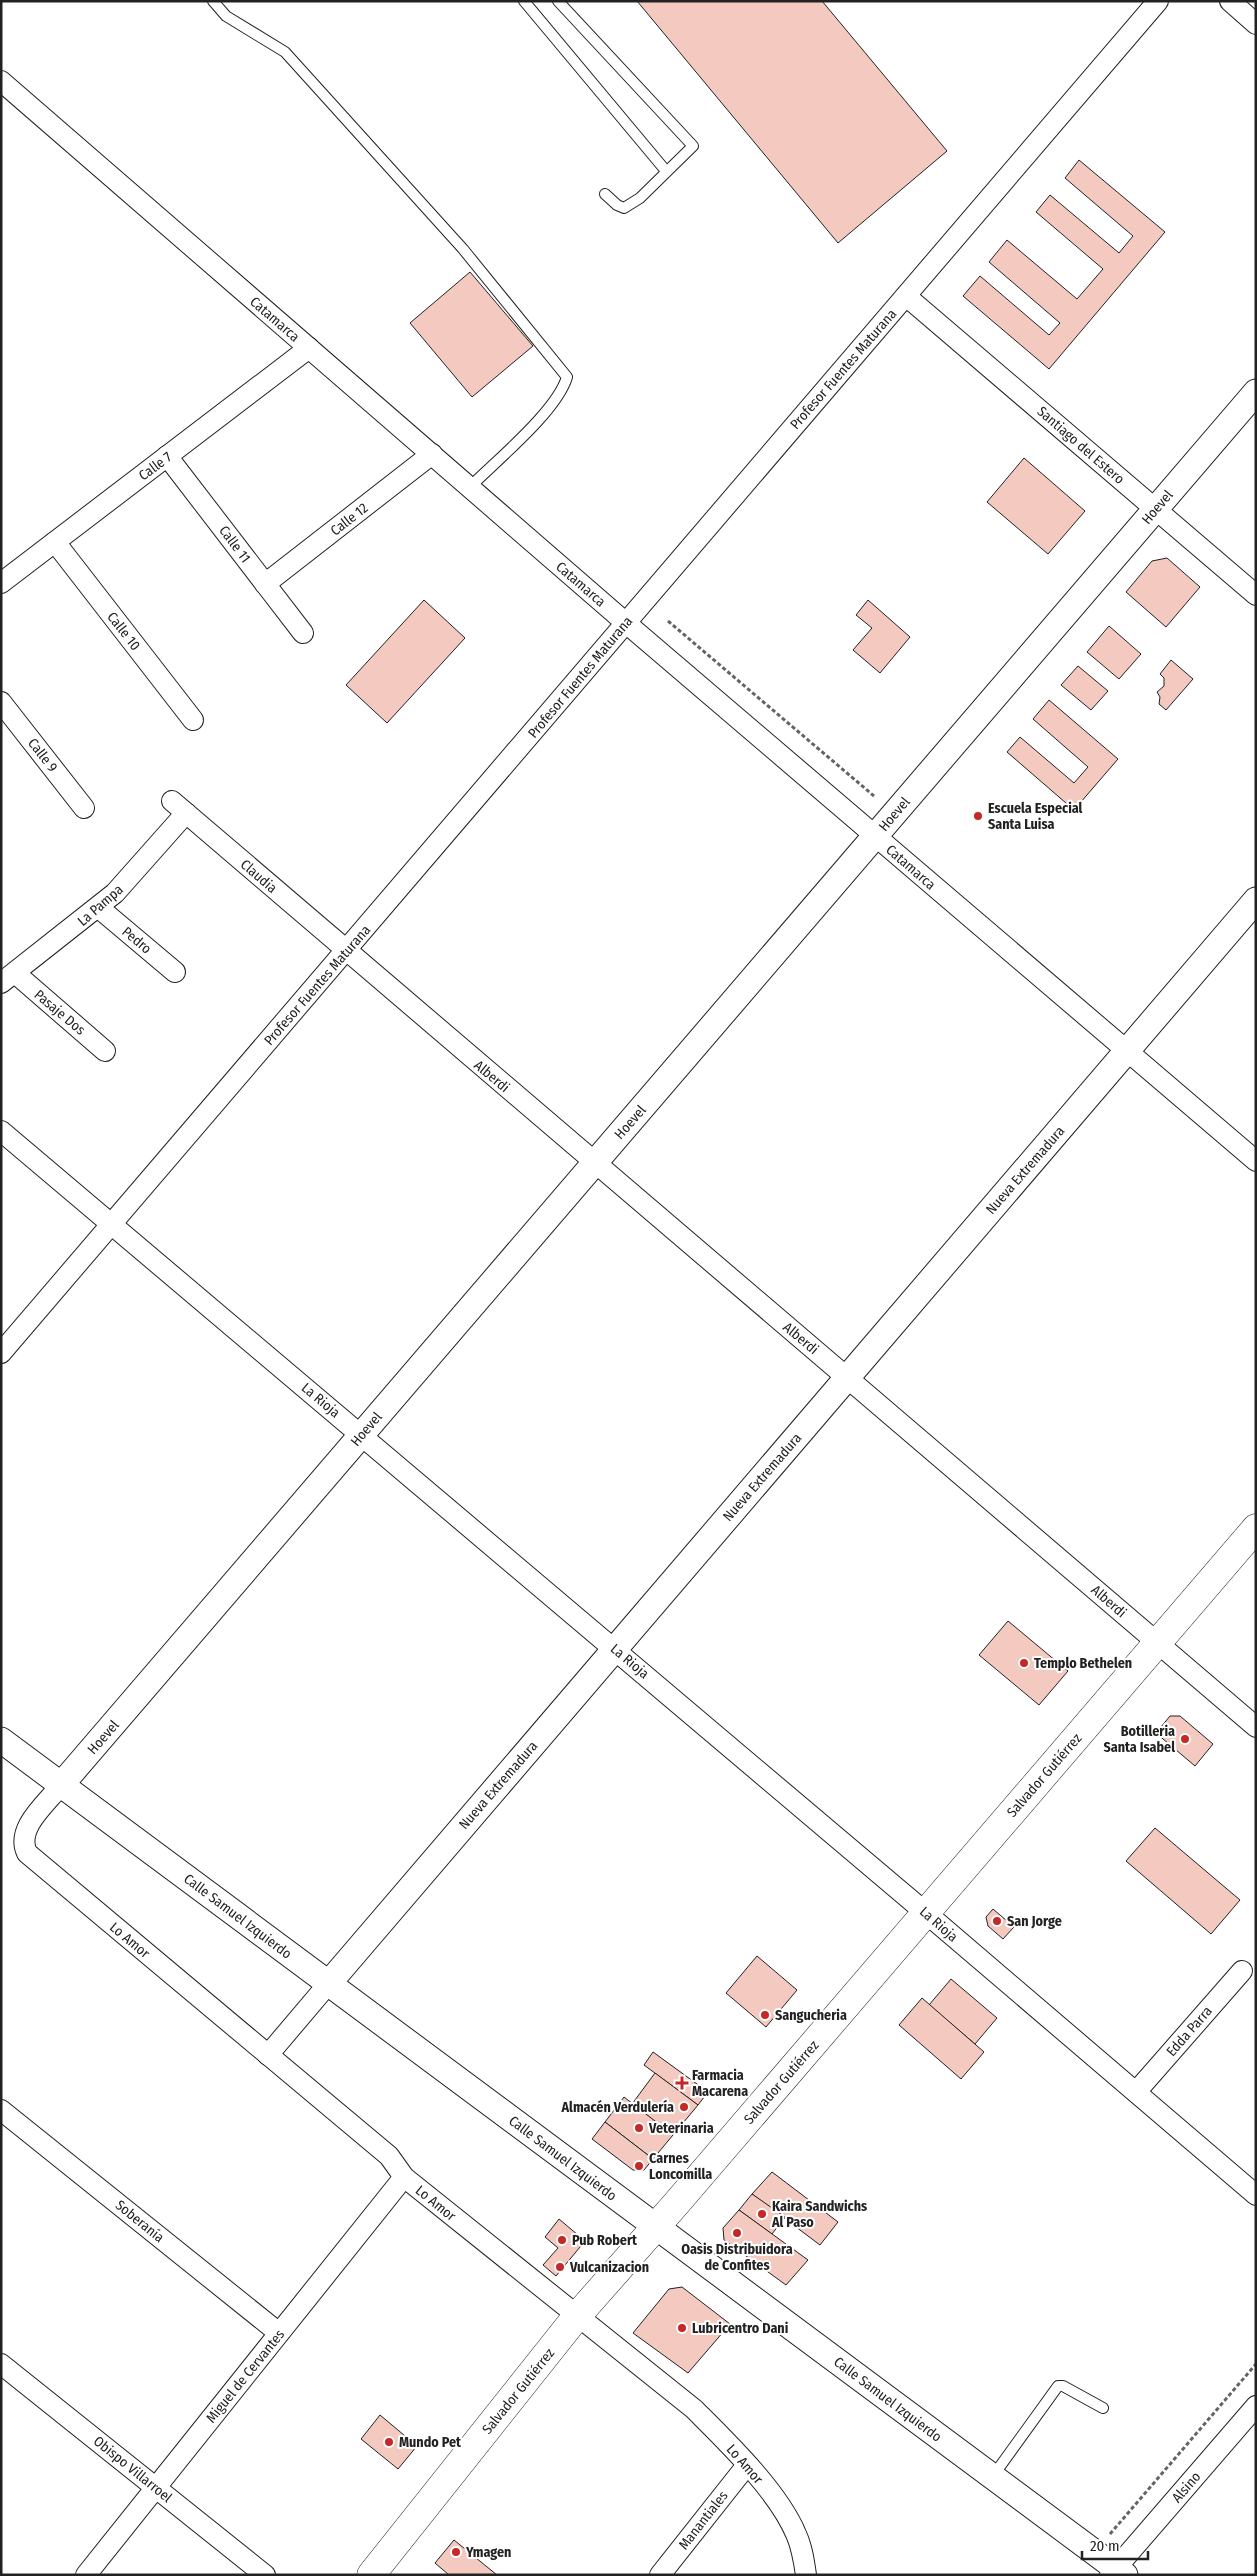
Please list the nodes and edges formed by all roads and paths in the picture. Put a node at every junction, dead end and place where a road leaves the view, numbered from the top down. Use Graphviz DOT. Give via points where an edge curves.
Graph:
graph roads {
  1 [pos="213,1"];
  2 [pos="524,1"];
  3 [pos="558,1"];
  4 [pos="1158,1"];
  5 [pos="1230,1"];
  6 [pos="1256,24"];
  7 [pos="1,81"];
  8 [pos="666,171"];
  9 [pos="605,194"];
  10 [pos="906,296"];
  11 [pos="309,348"];
  12 [pos="1256,392"];
  13 [pos="432,454"];
  14 [pos="167,456"];
  15 [pos="470,487"];
  16 [pos="1155,509"];
  17 [pos="56,542"];
  18 [pos="1,584"];
  19 [pos="265,584"];
  20 [pos="1256,595"];
  21 [pos="668,621"];
  22 [pos="626,623"];
  23 [pos="303,633"];
  24 [pos="1,702"];
  25 [pos="193,720"];
  26 [pos="874,796"];
  27 [pos="179,807"];
  28 [pos="84,808"];
  29 [pos="875,836"];
  30 [pos="1256,900"];
  31 [pos="99,908"];
  32 [pos="346,951"];
  33 [pos="175,972"];
  34 [pos="8,978"];
  35 [pos="105,1050"];
  36 [pos="1126,1051"];
  37 [pos="1,1131"];
  38 [pos="1256,1161"];
  39 [pos="594,1163"];
  40 [pos="112,1224"];
  41 [pos="1,1353"];
  42 [pos="848,1377"];
  43 [pos="362,1434"];
  44 [pos="1256,1528"];
  45 [pos="1157,1642"];
  46 [pos="615,1649"];
  47 [pos="1256,1727"];
  48 [pos="1,1740"];
  49 [pos="61,1785"];
  50 [pos="31,1857"];
  51 [pos="926,1912"];
  52 [pos="1242,1971"];
  53 [pos="329,1984"];
  54 [pos="268,2055"];
  55 [pos="1136,2092"];
  56 [pos="1,2110"];
  57 [pos="404,2177"];
  58 [pos="1256,2195"];
  59 [pos="656,2227"];
  60 [pos="577,2316"];
  61 [pos="279,2334"];
  62 [pos="1,2364"];
  63 [pos="1256,2364"];
  64 [pos="1256,2406"];
  65 [pos="1103,2408"];
  66 [pos="746,2465"];
  67 [pos="993,2477"];
  68 [pos="156,2488"];
  69 [pos="1094,2552"];
  70 [pos="1117,2573"];
  71 [pos="86,2575"];
  72 [pos="265,2575"];
  73 [pos="371,2575"];
  74 [pos="660,2575"];
  75 [pos="806,2575"];
  1 -- 15 [label="lane" via="226,16 285,52 463,249 567,377 552,406"];
  2 -- 8 [label="lane"];
  3 -- 8 [label="lane" via="693,146"];
  4 -- 10 [label="street, Profesor Fuentes Maturana"];
  5 -- 6 [label="street"];
  7 -- 11 [label="street, Catamarca"];
  8 -- 9 [label="lane" via="640,198 624,208"];
  10 -- 16 [label="street, Santiago del Estero"];
  10 -- 22 [label="street, Profesor Fuentes Maturana"];
  11 -- 13 [label="street, Catamarca"];
  11 -- 14 [label="street, Calle 7"];
  12 -- 16 [label="street, Hoevel"];
  13 -- 15 [label="street, Catamarca"];
  13 -- 19 [label="street, Calle 12"];
  14 -- 17 [label="street, Calle 7"];
  14 -- 19 [label="street, Calle 11"];
  15 -- 22 [label="street, Catamarca"];
  16 -- 20 [label="street, Santiago del Estero"];
  16 -- 29 [label="street, Hoevel"];
  17 -- 18 [label="street, Calle 7"];
  17 -- 25 [label="street, Calle 10"];
  19 -- 23 [label="street, Calle 11"];
  21 -- 26 [label="path"];
  22 -- 29 [label="street, Catamarca"];
  22 -- 32 [label="street, Profesor Fuentes Maturana"];
  24 -- 28 [label="street, Calle 9"];
  27 -- 31 [label="street, La Pampa" via="143,863"];
  27 -- 32 [label="street, Claudia"];
  29 -- 36 [label="street, Catamarca"];
  29 -- 39 [label="street, Hoevel"];
  30 -- 36 [label="street, Nueva Extremadura"];
  31 -- 33 [label="street, Pedro"];
  31 -- 34 [label="street, La Pampa"];
  32 -- 39 [label="street, Alberdi"];
  32 -- 40 [label="street, Profesor Fuentes Maturana"];
  34 -- 35 [label="street, Pasaje Dos"];
  36 -- 38 [label="street, Catamarca"];
  36 -- 42 [label="street, Nueva Extremadura"];
  37 -- 40 [label="street, La Rioja"];
  39 -- 42 [label="street, Alberdi"];
  39 -- 43 [label="street, Hoevel"];
  40 -- 41 [label="street, Profesor Fuentes Maturana"];
  40 -- 43 [label="street, La Rioja"];
  42 -- 45 [label="street, Alberdi"];
  42 -- 46 [label="street, Nueva Extremadura"];
  43 -- 46 [label="street, La Rioja"];
  43 -- 49 [label="street, Hoevel"];
  44 -- 45 [label="main road, Salvador Gutiérrez"];
  45 -- 47 [label="street, Alberdi"];
  45 -- 51 [label="main road, Salvador Gutiérrez"];
  46 -- 51 [label="street, La Rioja"];
  46 -- 53 [label="street, Nueva Extremadura"];
  48 -- 49 [label="street, Calle Samuel Izquierdo"];
  49 -- 50 [label="street, Hoevel" via="25,1830 23,1842"];
  49 -- 53 [label="street, Calle Samuel Izquierdo"];
  50 -- 54 [label="street, Lo Amor"];
  51 -- 55 [label="street, La Rioja"];
  51 -- 59 [label="main road, Salvador Gutiérrez"];
  52 -- 55 [label="street, Edda Parra"];
  53 -- 54 [label="street, Nueva Extremadura"];
  53 -- 59 [label="street, Calle Samuel Izquierdo"];
  54 -- 57 [label="street, Lo Amor" via="389,2156"];
  55 -- 58 [label="street, La Rioja"];
  56 -- 61 [label="street, Soberanía"];
  57 -- 60 [label="street, Lo Amor"];
  57 -- 61 [label="street, Miguel de Cervantes"];
  59 -- 60 [label="main road, Salvador Gutiérrez"];
  59 -- 67 [label="street, Calle Samuel Izquierdo"];
  60 -- 66 [label="street, Lo Amor" via="694,2409"];
  60 -- 73 [label="main road, Salvador Gutiérrez"];
  61 -- 68 [label="street, Miguel de Cervantes"];
  62 -- 68 [label="street, Obispo Villarroel"];
  63 -- 69 [label="path"];
  64 -- 70 [label="street, Alsino"];
  65 -- 67 [label="lane" via="1058,2386"];
  66 -- 74 [label="street, Manantiales"];
  66 -- 75 [label="street, Lo Amor" via="780,2507 795,2532"];
  67 -- 69 [label="street, Calle Samuel Izquierdo"];
  68 -- 71 [label="street, Miguel de Cervantes"];
  68 -- 72 [label="street, Obispo Villarroel"];
  69 -- 70 [label="street, Calle Samuel Izquierdo"];
}
